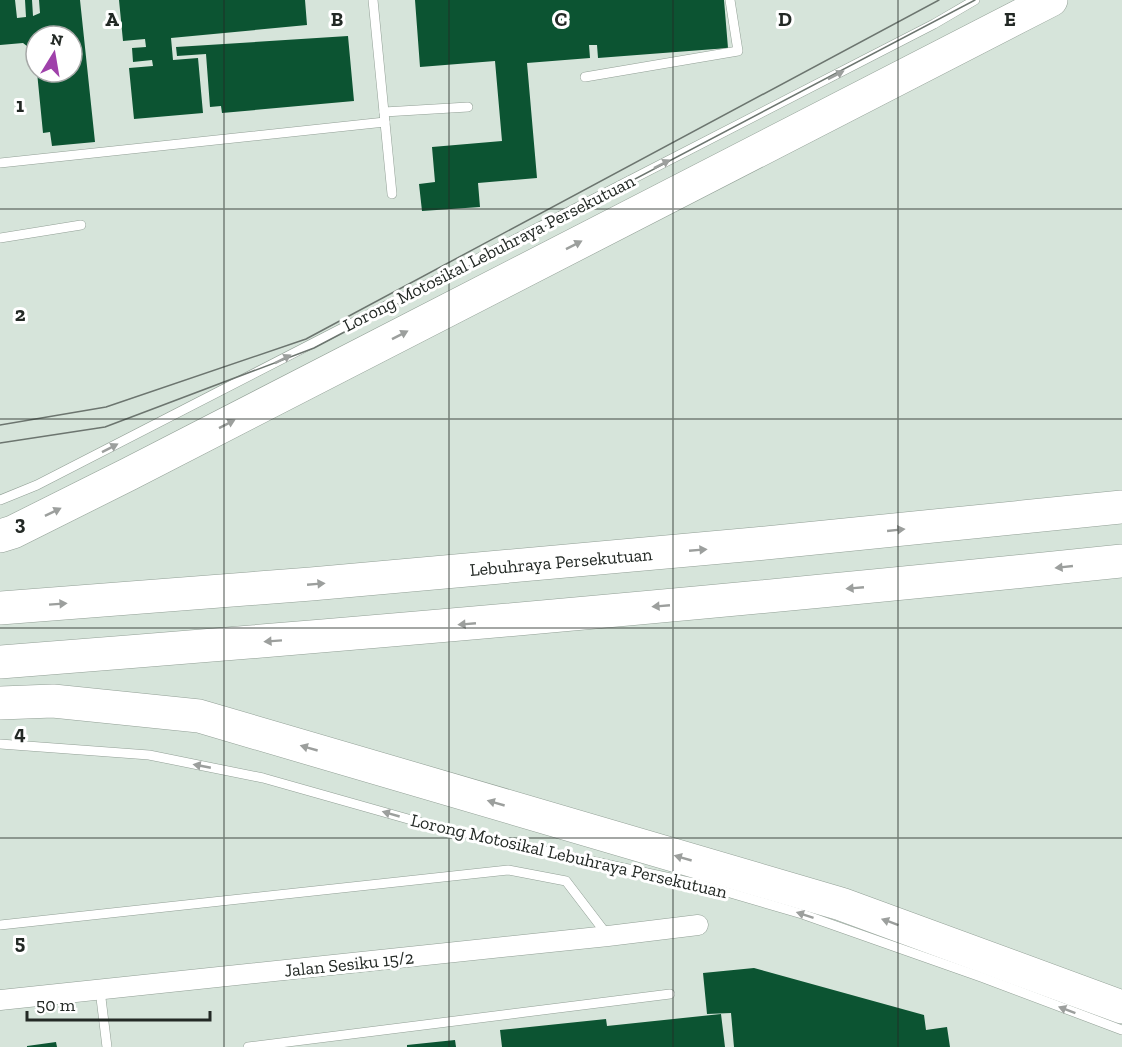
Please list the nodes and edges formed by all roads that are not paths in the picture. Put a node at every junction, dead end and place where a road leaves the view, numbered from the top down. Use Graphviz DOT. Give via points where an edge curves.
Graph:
graph roads {
  1 [pos="374,0"];
  2 [pos="730,0"];
  3 [pos="975,0"];
  4 [pos="1051,0"];
  5 [pos="585,77"];
  6 [pos="468,107"];
  7 [pos="384,117"];
  8 [pos="0,163"];
  9 [pos="392,194"];
  10 [pos="81,225"];
  11 [pos="0,238"];
  12 [pos="0,500"];
  13 [pos="1122,507"];
  14 [pos="0,536"];
  15 [pos="1122,561"];
  16 [pos="0,608"];
  17 [pos="0,662"];
  18 [pos="0,703"];
  19 [pos="0,744"];
  20 [pos="698,925"];
  21 [pos="0,926"];
  22 [pos="608,936"];
  23 [pos="100,990"];
  24 [pos="670,994"];
  25 [pos="0,1000"];
  26 [pos="1122,1007"];
  27 [pos="1122,1030"];
  28 [pos="107,1047"];
  29 [pos="248,1047"];
  1 -- 7 [label="lane"];
  2 -- 5 [label="lane" via="738,51"];
  12 -- 3 [label="lane, Lorong Motosikal Lebuhraya Persekutuan, one-way" via="37,485"];
  14 -- 4 [label="highway, one-way" via="129,474"];
  6 -- 7 [label="lane"];
  7 -- 8 [label="lane"];
  7 -- 9 [label="lane"];
  10 -- 11 [label="lane"];
  16 -- 13 [label="highway, Lebuhraya Persekutuan, one-way" via="311,584"];
  15 -- 17 [label="highway, one-way" via="327,636"];
  26 -- 18 [label="highway, one-way" via="841,904 199,716 53,701"];
  27 -- 19 [label="lane, Lorong Motosikal Lebuhraya Persekutuan, one-way" via="813,918 703,885 447,830 240,773 149,755"];
  20 -- 22 [label="street, Jalan Sesiku 15/2"];
  21 -- 22 [label="lane" via="508,870 566,881"];
  22 -- 23 [label="street, Jalan Sesiku 15/2"];
  23 -- 25 [label="street, Jalan Sesiku 15/2"];
  23 -- 28 [label="lane"];
  24 -- 29 [label="lane"];
}
